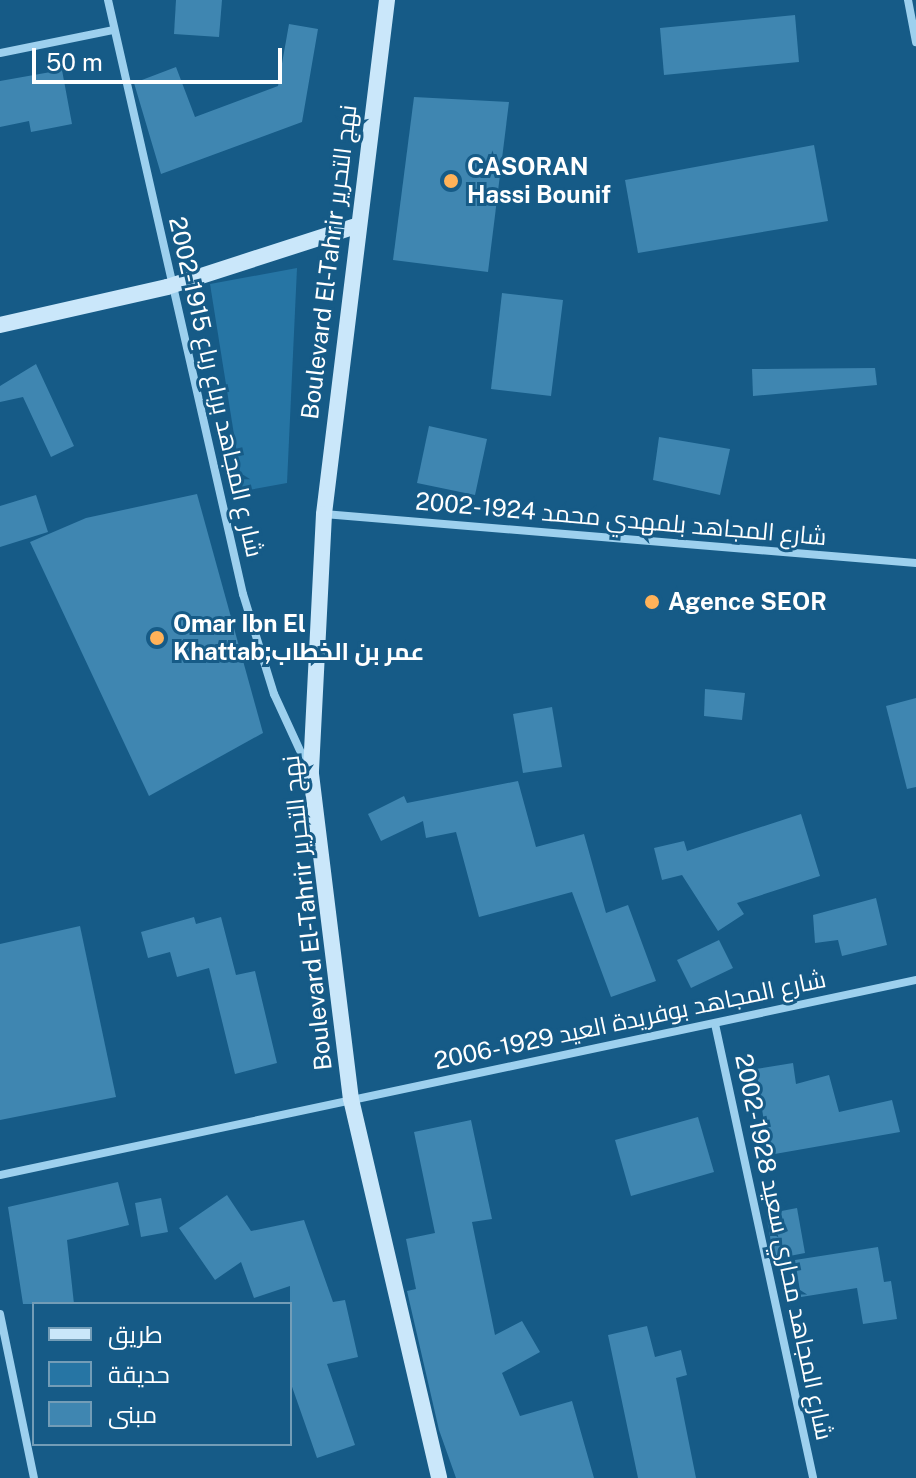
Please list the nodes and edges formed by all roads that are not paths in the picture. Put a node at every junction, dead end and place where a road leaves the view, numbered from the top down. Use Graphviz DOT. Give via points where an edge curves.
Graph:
graph roads {
  1 [pos="108,0"];
  2 [pos="387,0"];
  3 [pos="908,0"];
  4 [pos="113,30"];
  5 [pos="916,42"];
  6 [pos="0,53"];
  7 [pos="356,226"];
  8 [pos="172,285"];
  9 [pos="0,325"];
  10 [pos="324,514"];
  11 [pos="916,563"];
  12 [pos="311,774"];
  13 [pos="916,980"];
  14 [pos="715,1024"];
  15 [pos="351,1099"];
  16 [pos="0,1175"];
  17 [pos="0,1314"];
  18 [pos="34,1478"];
  19 [pos="439,1478"];
  20 [pos="813,1478"];
  1 -- 4 [label="street, شار ع المجاهد برباع رباع 1915-2002"];
  2 -- 7 [label="main road, Boulevard El-Tahrir نهج التحرير"];
  3 -- 5 [label="street"];
  4 -- 6 [label="street"];
  4 -- 8 [label="street, شار ع المجاهد برباع رباع 1915-2002"];
  7 -- 8 [label="main road"];
  7 -- 10 [label="main road, Boulevard El-Tahrir نهج التحرير"];
  8 -- 9 [label="main road"];
  8 -- 12 [label="street, شار ع المجاهد برباع رباع 1915-2002" via="243,594 274,694"];
  10 -- 11 [label="street, شارع المجاهد بلمهدي محمد 1924-2002"];
  10 -- 12 [label="main road, Boulevard El-Tahrir نهج التحرير"];
  12 -- 15 [label="main road, Boulevard El-Tahrir نهج التحرير"];
  13 -- 14 [label="street, شارع المجاهد بوفريدة العيد 1929-2006"];
  14 -- 15 [label="street, شارع المجاهد بوفريدة العيد 1929-2006"];
  14 -- 20 [label="street, شارع المجاهد محاري سعيد 1928-2002"];
  15 -- 16 [label="street, شارع المجاهد بوفريدة العيد 1929-2006"];
  15 -- 19 [label="main road, Boulevard El-Tahrir نهج التحرير"];
  17 -- 18 [label="street"];
}
